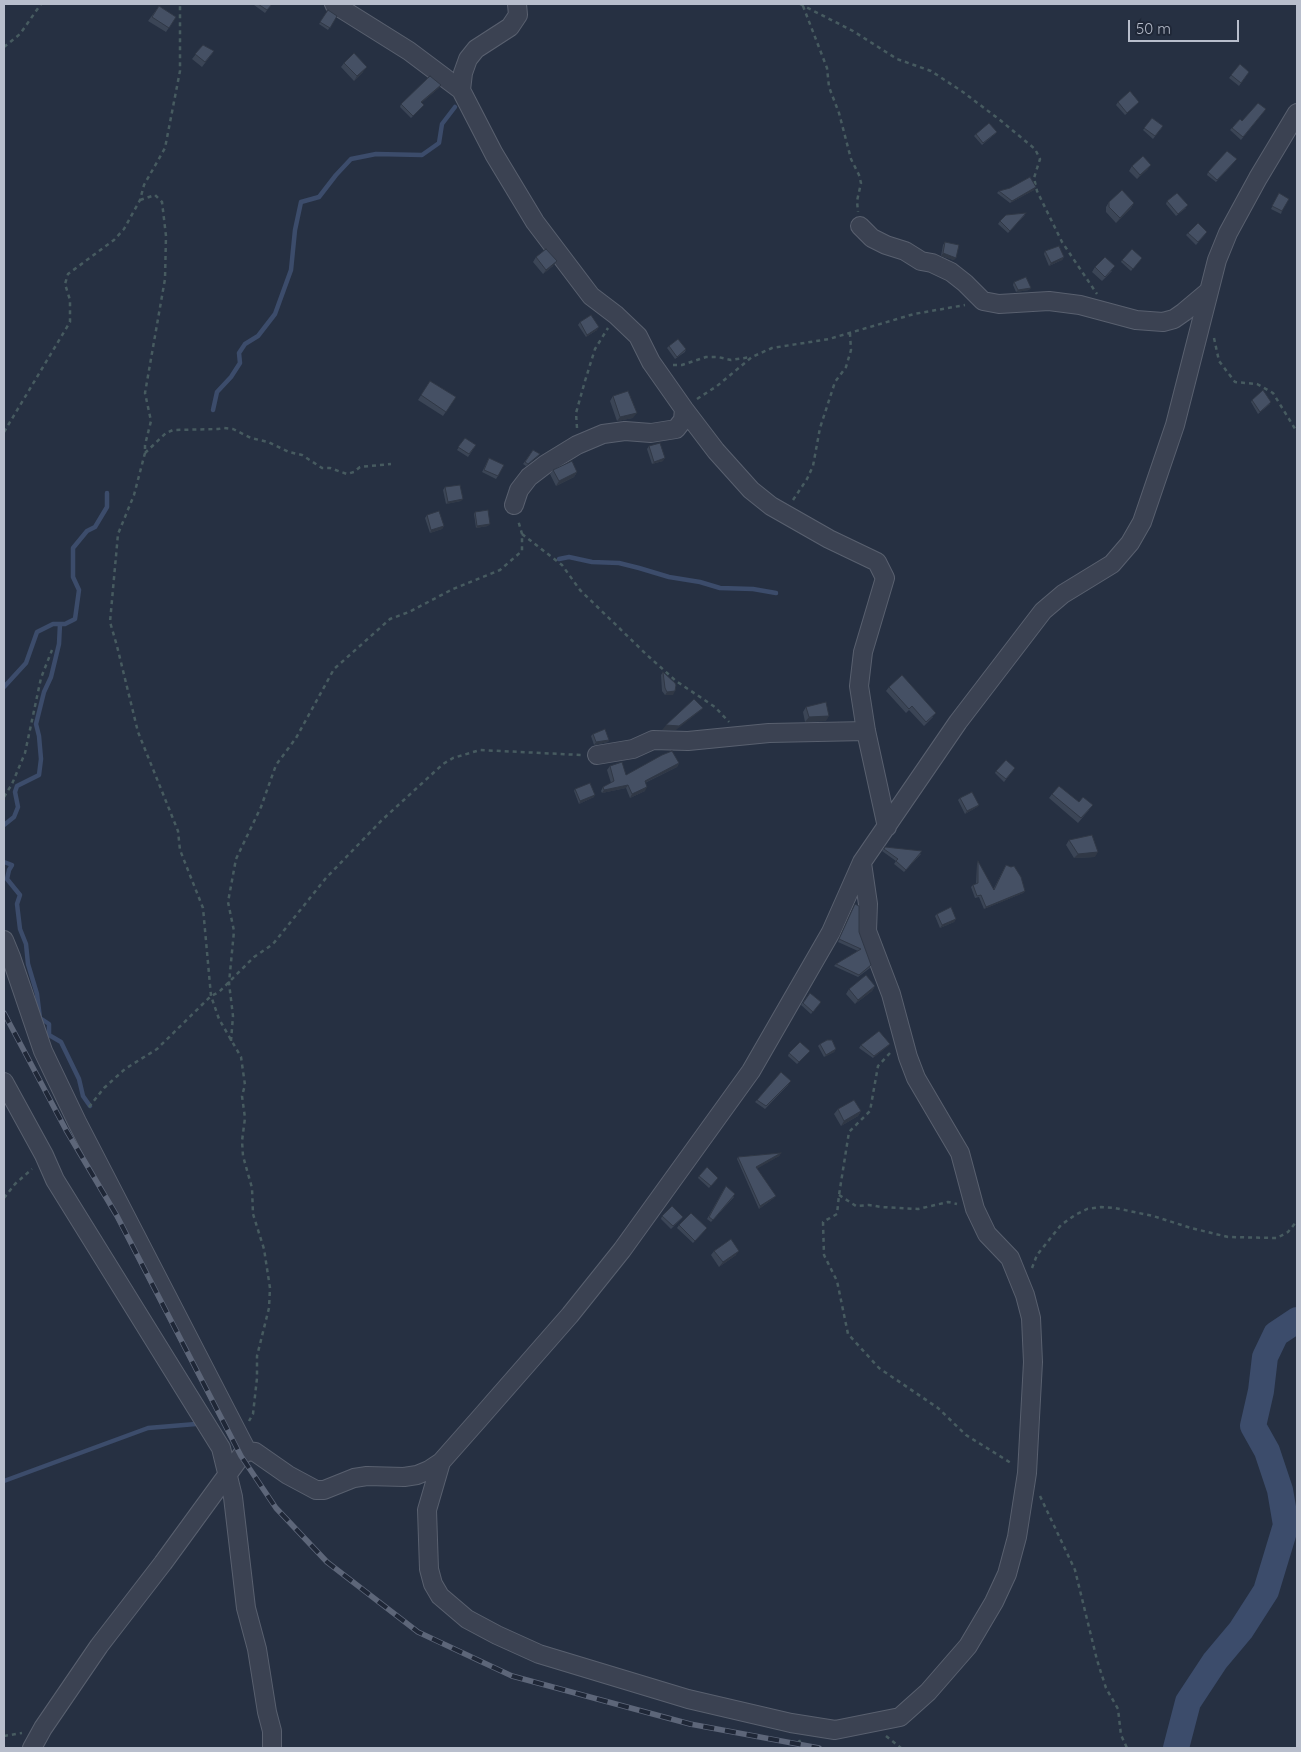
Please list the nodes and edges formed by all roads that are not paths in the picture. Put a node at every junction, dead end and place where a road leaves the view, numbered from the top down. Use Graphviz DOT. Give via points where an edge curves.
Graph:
graph roads {
  1 [pos="334,4"];
  2 [pos="517,4"];
  3 [pos="461,90"];
  4 [pos="1297,113"];
  5 [pos="860,226"];
  6 [pos="1209,291"];
  7 [pos="684,409"];
  8 [pos="514,505"];
  9 [pos="866,732"];
  10 [pos="597,755"];
  11 [pos="887,827"];
  12 [pos="862,862"];
  13 [pos="4,940"];
  14 [pos="4,1082"];
  15 [pos="244,1445"];
  16 [pos="441,1462"];
  17 [pos="228,1473"];
  18 [pos="32,1748"];
  19 [pos="272,1748"];
  1 -- 3 [label="street" via="409,51"];
  2 -- 3 [label="street" via="518,15 510,27 476,49 468,59"];
  3 -- 7 [label="street" via="494,154 535,222 591,296 638,336 655,368"];
  4 -- 6 [label="street" via="1228,233"];
  5 -- 6 [label="street" via="872,238 905,250 920,262 932,263 950,272 983,301 999,304 1050,301 1080,305 1136,320 1164,322 1174,319"];
  6 -- 11 [label="street" via="1175,425 1142,522 1130,543 1112,564 1062,594 1043,611 958,722"];
  7 -- 8 [label="street" via="683,420 676,429 603,434 577,445 529,476"];
  7 -- 9 [label="street" via="716,451 751,490 771,506 877,562 886,578 863,652 859,686"];
  9 -- 10 [label="street" via="769,733 688,741 652,740 633,749"];
  9 -- 11 [label="street"];
  11 -- 12 [label="street"];
  12 -- 16 [label="street" via="830,932 738,1091 622,1250 570,1315"];
  12 -- 16 [label="street" via="868,904 867,931 891,994 908,1057 916,1078 960,1153 975,1209 987,1234 1010,1258 1026,1294 1031,1318 1033,1362 1027,1473 1017,1537 1007,1574 968,1646 928,1692 900,1717 835,1730 698,1701 539,1654 468,1619 440,1596 433,1584 429,1570 427,1510"];
  13 -- 15 [label="street" via="43,1051"];
  14 -- 17 [label="street" via="55,1180 221,1448"];
  15 -- 16 [label="street" via="316,1490 361,1477 417,1475"];
  15 -- 17 [label="street" via="241,1456"];
  17 -- 18 [label="street" via="99,1646"];
  17 -- 19 [label="street" via="246,1608 257,1649 272,1731"];
}
